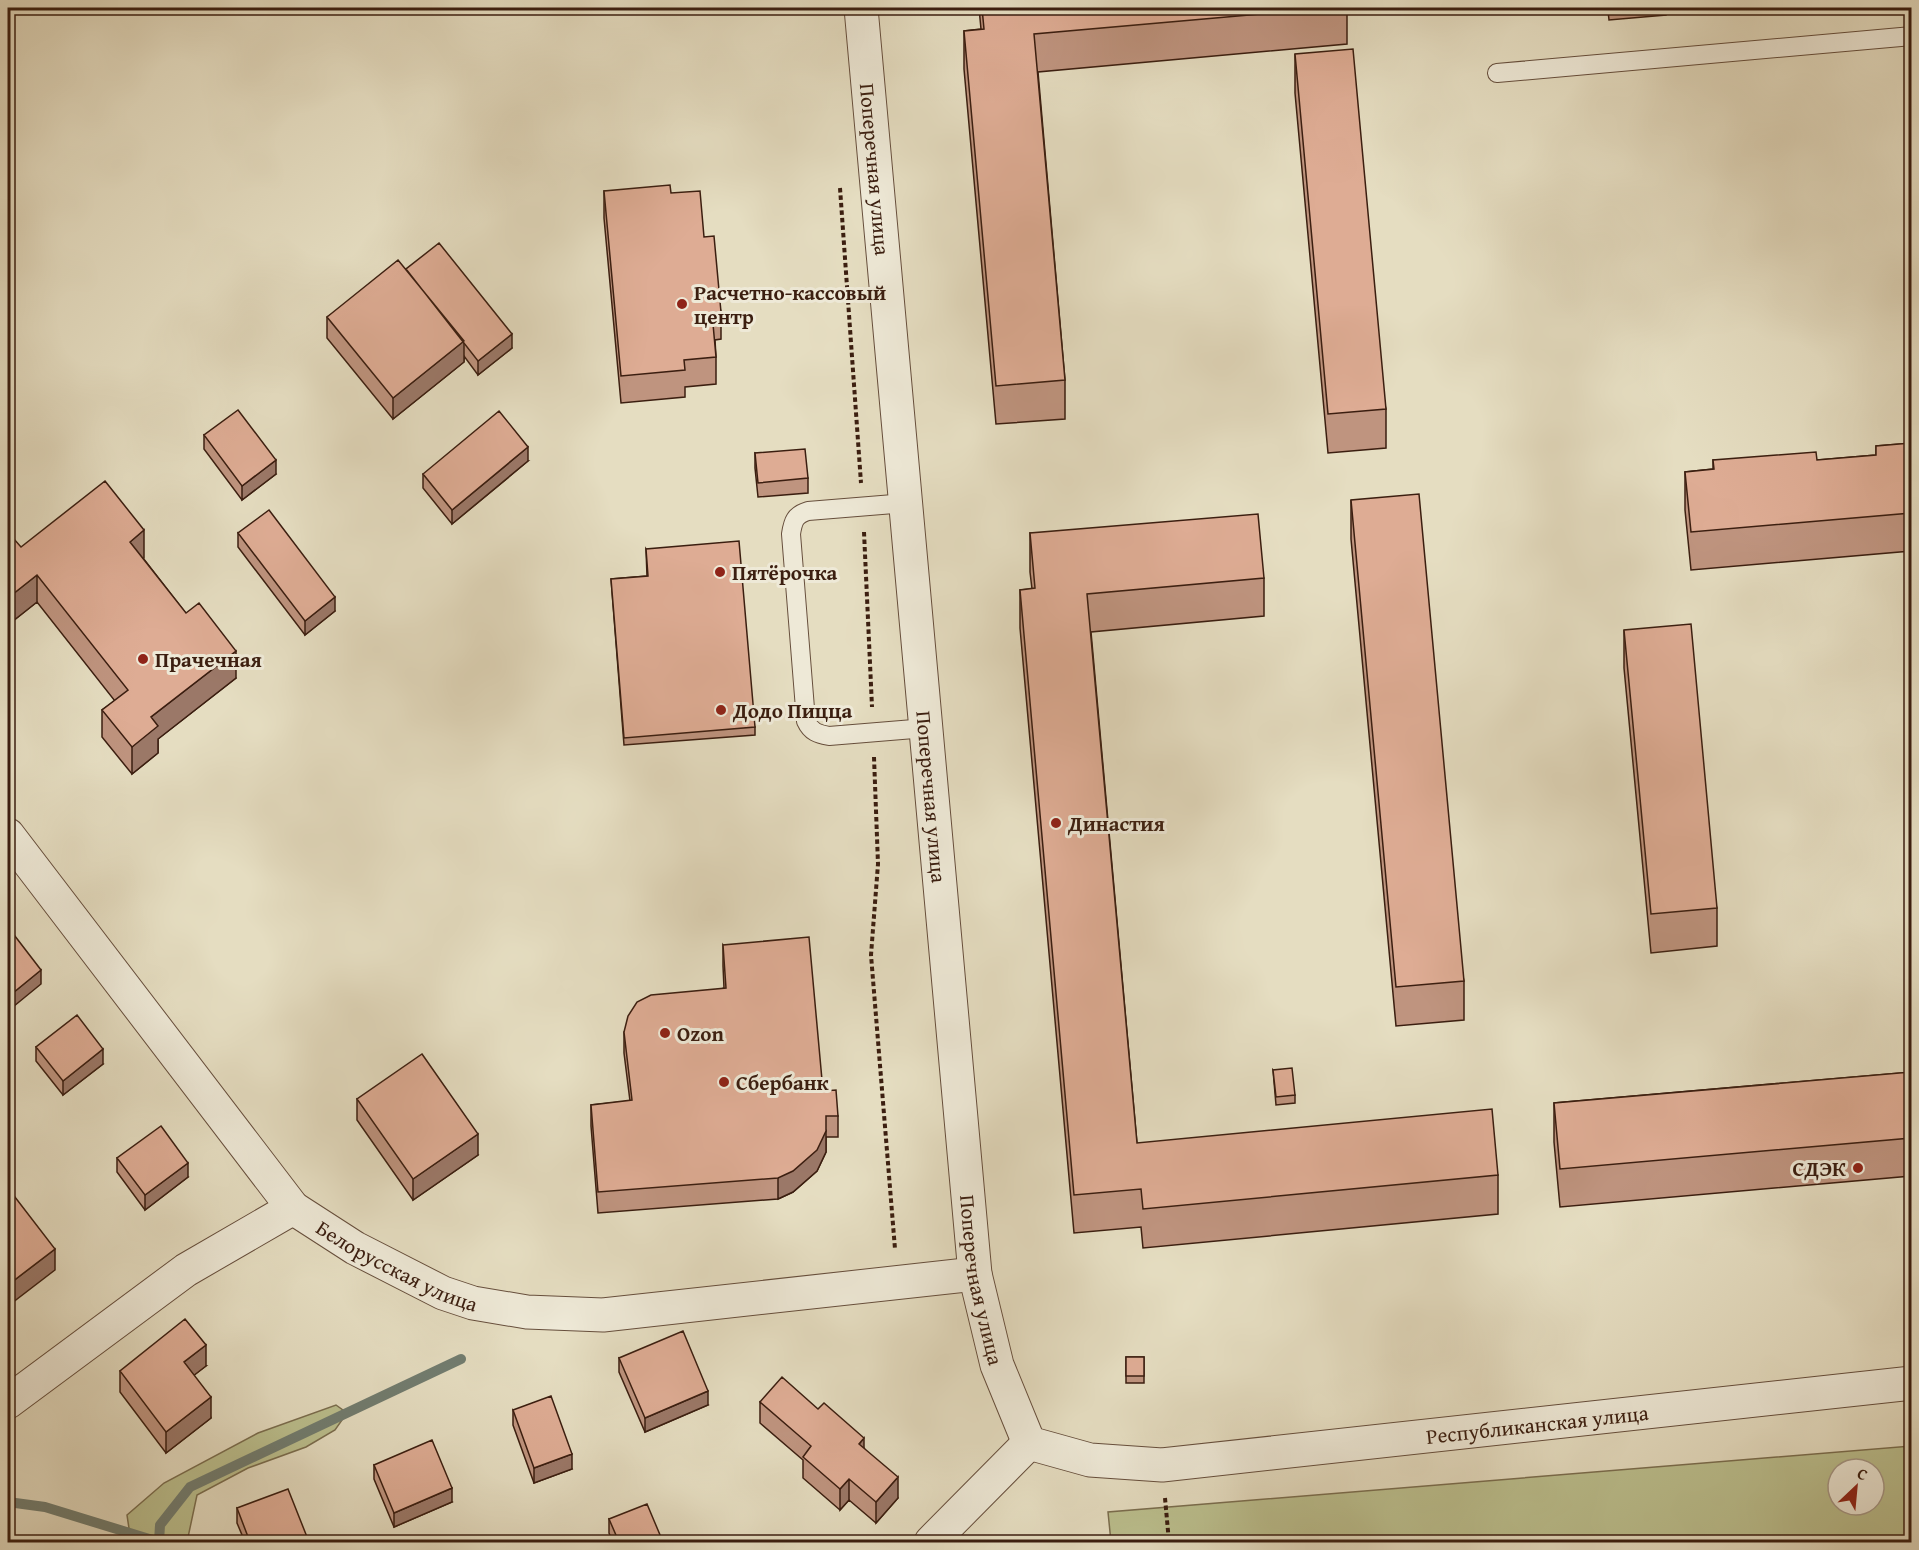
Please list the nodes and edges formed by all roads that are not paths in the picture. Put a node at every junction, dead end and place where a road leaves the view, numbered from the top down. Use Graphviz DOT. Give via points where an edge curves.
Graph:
graph roads {
  1 [pos="861,8"];
  2 [pos="1911,36"];
  3 [pos="1497,73"];
  4 [pos="906,503"];
  5 [pos="926,728"];
  6 [pos="8,835"];
  7 [pos="293,1209"];
  8 [pos="975,1274"];
  9 [pos="1911,1383"];
  10 [pos="8,1402"];
  11 [pos="1029,1443"];
  12 [pos="932,1542"];
  1 -- 4 [label="street, Поперечная улица"];
  2 -- 3 [label="lane"];
  4 -- 5 [label="street, Поперечная улица"];
  4 -- 5 [label="lane" via="808,511 793,521 806,721 818,734 829,736"];
  5 -- 8 [label="street, Поперечная улица"];
  6 -- 7 [label="street, Белорусская улица"];
  7 -- 8 [label="street, Белорусская улица" via="355,1248 443,1293 473,1303 527,1312 603,1315"];
  7 -- 10 [label="street" via="186,1270"];
  8 -- 11 [label="street, Поперечная улица" via="998,1365"];
  9 -- 11 [label="street, Республиканская улица" via="1162,1464 1090,1460"];
  11 -- 12 [label="street"];
}
